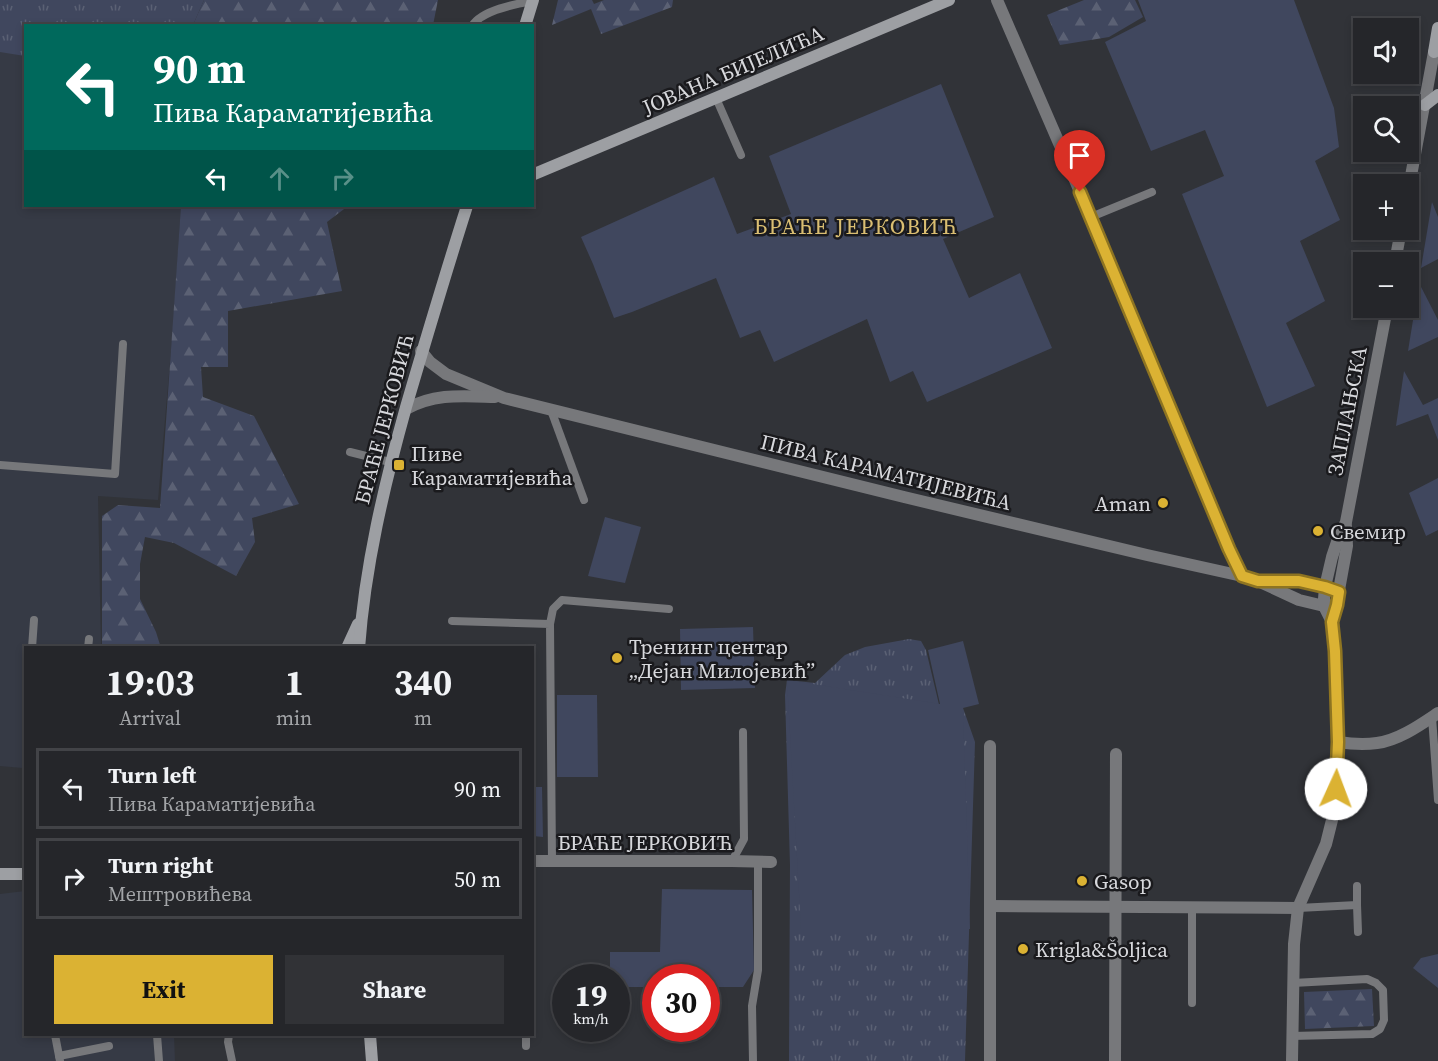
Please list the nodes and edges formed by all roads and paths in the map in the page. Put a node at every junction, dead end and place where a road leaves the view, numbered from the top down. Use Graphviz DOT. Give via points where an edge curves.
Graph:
graph roads {
  1 [pos="533,0"];
  2 [pos="949,0"];
  3 [pos="997,0"];
  4 [pos="473,24"];
  5 [pos="526,24"];
  6 [pos="1438,28"];
  7 [pos="1437,55"];
  8 [pos="1438,95"];
  9 [pos="716,98"];
  10 [pos="1425,105"];
  11 [pos="741,155"];
  12 [pos="534,174"];
  13 [pos="1412,174"];
  14 [pos="1152,192"];
  15 [pos="467,207"];
  16 [pos="1091,217"];
  17 [pos="1385,318"];
  18 [pos="123,344"];
  19 [pos="422,351"];
  20 [pos="504,398"];
  21 [pos="406,409"];
  22 [pos="551,410"];
  23 [pos="350,452"];
  24 [pos="390,462"];
  25 [pos="0,465"];
  26 [pos="584,500"];
  27 [pos="1346,522"];
  28 [pos="1242,576"];
  29 [pos="1258,581"];
  30 [pos="1325,587"];
  31 [pos="1333,601"];
  32 [pos="669,609"];
  33 [pos="362,615"];
  34 [pos="34,620"];
  35 [pos="452,621"];
  36 [pos="550,624"];
  37 [pos="89,639"];
  38 [pos="32,646"];
  39 [pos="88,646"];
  40 [pos="348,646"];
  41 [pos="359,646"];
  42 [pos="1435,715"];
  43 [pos="743,732"];
  44 [pos="1338,742"];
  45 [pos="990,746"];
  46 [pos="1116,754"];
  47 [pos="1438,800"];
  48 [pos="534,861"];
  49 [pos="552,861"];
  50 [pos="732,861"];
  51 [pos="765,862"];
  52 [pos="0,874"];
  53 [pos="24,875"];
  54 [pos="1357,886"];
  55 [pos="1357,905"];
  56 [pos="990,906"];
  57 [pos="1115,907"];
  58 [pos="1192,907"];
  59 [pos="1298,908"];
  60 [pos="1358,932"];
  61 [pos="1293,983"];
  62 [pos="1192,1003"];
  63 [pos="1292,1035"];
  64 [pos="55,1036"];
  65 [pos="157,1036"];
  66 [pos="229,1036"];
  67 [pos="370,1036"];
  68 [pos="526,1036"];
  69 [pos="109,1046"];
  70 [pos="526,1046"];
  71 [pos="60,1058"];
  72 [pos="159,1061"];
  73 [pos="232,1061"];
  74 [pos="372,1061"];
  75 [pos="753,1061"];
  76 [pos="990,1061"];
  77 [pos="1115,1061"];
  78 [pos="1292,1061"];
  1 -- 4 [label="lane" via="489,13"];
  1 -- 5 [label="street"];
  2 -- 9 [label="street, ЈОВАНА БИЈЕЛИЋА"];
  3 -- 16 [label="street"];
  6 -- 7 [label="street"];
  7 -- 10 [label="street"];
  8 -- 10 [label="street"];
  9 -- 11 [label="lane"];
  9 -- 12 [label="street, ЈОВАНА БИЈЕЛИЋА"];
  10 -- 13 [label="street"];
  14 -- 16 [label="lane"];
  15 -- 19 [label="street, БРАЋЕ ЈЕРКОВИЋ"];
  16 -- 28 [label="street"];
  17 -- 27 [label="street, ЗАПЛАЊСКА"];
  18 -- 25 [label="lane" via="115,474"];
  19 -- 20 [label="street, ПИВА КАРАМАТИЈЕВИЋА" via="430,363 446,374"];
  19 -- 21 [label="street, БРАЋЕ ЈЕРКОВИЋ"];
  20 -- 21 [label="street, ПИВА КАРАМАТИЈЕВИЋА" via="440,397"];
  20 -- 22 [label="street, ПИВА КАРАМАТИЈЕВИЋА"];
  21 -- 24 [label="street, БРАЋЕ ЈЕРКОВИЋ"];
  22 -- 26 [label="lane"];
  22 -- 28 [label="street, ПИВА КАРАМАТИЈЕВИЋА"];
  23 -- 24 [label="lane"];
  24 -- 33 [label="street, БРАЋЕ ЈЕРКОВИЋ"];
  27 -- 30 [label="street, ЗАПЛАЊСКА"];
  27 -- 31 [label="street, ЗАПЛАЊСКА" via="1347,546"];
  28 -- 29 [label="street, ПИВА КАРАМАТИЈЕВИЋА"];
  29 -- 30 [label="street, ПИВА КАРАМАТИЈЕВИЋА" via="1299,581"];
  29 -- 31 [label="street, ПИВА КАРАМАТИЈЕВИЋА" via="1299,600"];
  30 -- 31 [label="street, ПИВА КАРАМАТИЈЕВИЋА"];
  30 -- 31 [label="street, ЗАПЛАЊСКА"];
  31 -- 44 [label="street, ЗАПЛАЊСКА"];
  32 -- 36 [label="lane" via="562,600 553,609"];
  33 -- 40 [label="street"];
  33 -- 41 [label="street, БРАЋЕ ЈЕРКОВИЋ"];
  34 -- 38 [label="lane"];
  35 -- 36 [label="lane"];
  36 -- 49 [label="lane"];
  37 -- 39 [label="lane"];
  42 -- 44 [label="street" via="1384,742"];
  42 -- 47 [label="lane"];
  43 -- 50 [label="lane" via="744,839"];
  44 -- 59 [label="street, ЗАПЛАЊСКА" via="1332,820 1326,844"];
  45 -- 56 [label="street"];
  46 -- 57 [label="street"];
  48 -- 49 [label="street, БРАЋЕ ЈЕРКОВИЋ"];
  49 -- 50 [label="street, БРАЋЕ ЈЕРКОВИЋ"];
  50 -- 51 [label="street, БРАЋЕ ЈЕРКОВИЋ"];
  51 -- 75 [label="lane, БРАЋЕ ЈЕРКОВИЋ" via="752,1006"];
  52 -- 53 [label="street"];
  54 -- 55 [label="lane"];
  55 -- 59 [label="lane"];
  55 -- 60 [label="lane"];
  56 -- 57 [label="street"];
  56 -- 76 [label="street"];
  57 -- 58 [label="street"];
  57 -- 77 [label="street"];
  58 -- 59 [label="street"];
  58 -- 62 [label="lane"];
  59 -- 61 [label="street, ЗАПЛАЊСКА"];
  61 -- 63 [label="street, ЗАПЛАЊСКА"];
  61 -- 63 [label="lane" via="1367,979 1383,990 1384,1020 1372,1034"];
  63 -- 78 [label="street, ЗАПЛАЊСКА"];
  64 -- 71 [label="lane"];
  65 -- 72 [label="lane"];
  66 -- 73 [label="lane"];
  67 -- 74 [label="street"];
  68 -- 70 [label="lane"];
  69 -- 71 [label="lane"];
}
